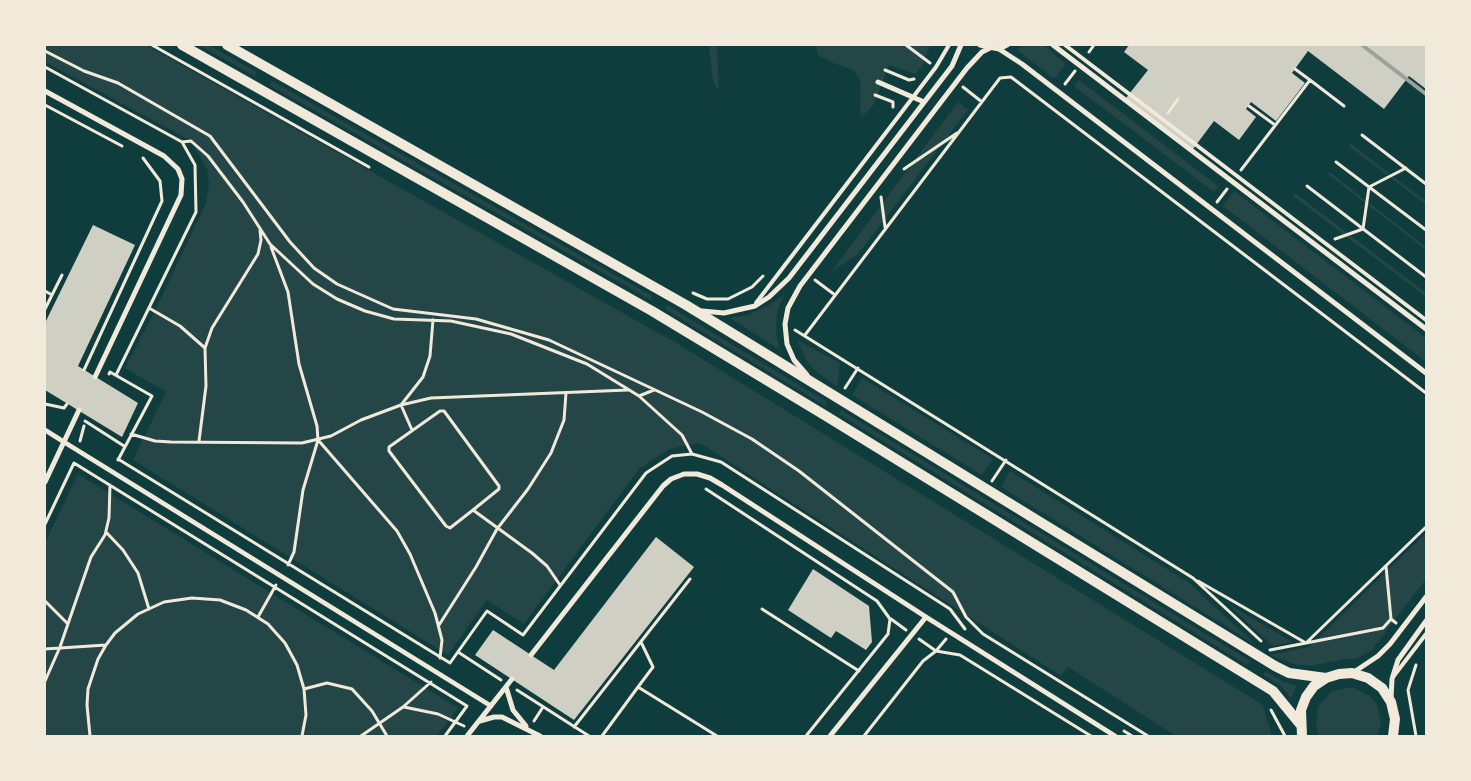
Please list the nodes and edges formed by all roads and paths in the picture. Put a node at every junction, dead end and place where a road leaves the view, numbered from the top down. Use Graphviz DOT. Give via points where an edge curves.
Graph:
graph roads {
  1 [pos="152,45"];
  2 [pos="182,45"];
  3 [pos="227,45"];
  4 [pos="906,45"];
  5 [pos="951,45"];
  6 [pos="961,45"];
  7 [pos="980,45"];
  8 [pos="1007,45"];
  9 [pos="1053,45"];
  10 [pos="1065,45"];
  11 [pos="1094,45"];
  12 [pos="990,48"];
  13 [pos="999,49"];
  14 [pos="45,51"];
  15 [pos="935,56"];
  16 [pos="1084,59"];
  17 [pos="930,63"];
  18 [pos="1079,66"];
  19 [pos="45,67"];
  20 [pos="1295,69"];
  21 [pos="884,70"];
  22 [pos="924,70"];
  23 [pos="918,78"];
  24 [pos="1310,80"];
  25 [pos="878,82"];
  26 [pos="963,87"];
  27 [pos="45,91"];
  28 [pos="1059,92"];
  29 [pos="875,95"];
  30 [pos="957,95"];
  31 [pos="913,97"];
  32 [pos="1178,99"];
  33 [pos="924,102"];
  34 [pos="45,105"];
  35 [pos="1049,106"];
  36 [pos="1249,106"];
  37 [pos="1344,106"];
  38 [pos="1168,114"];
  39 [pos="888,116"];
  40 [pos="1275,125"];
  41 [pos="959,131"];
  42 [pos="1362,135"];
  43 [pos="182,142"];
  44 [pos="128,150"];
  45 [pos="136,154"];
  46 [pos="911,156"];
  47 [pos="1336,162"];
  48 [pos="371,168"];
  49 [pos="1406,168"];
  50 [pos="1237,176"];
  51 [pos="1232,182"];
  52 [pos="1426,184"];
  53 [pos="1307,186"];
  54 [pos="1369,186"];
  55 [pos="885,190"];
  56 [pos="881,196"];
  57 [pos="875,204"];
  58 [pos="1211,210"];
  59 [pos="255,220"];
  60 [pos="1202,223"];
  61 [pos="885,228"];
  62 [pos="1364,229"];
  63 [pos="1426,230"];
  64 [pos="1334,239"];
  65 [pos="270,244"];
  66 [pos="769,270"];
  67 [pos="62,274"];
  68 [pos="822,274"];
  69 [pos="1426,277"];
  70 [pos="812,289"];
  71 [pos="45,292"];
  72 [pos="691,292"];
  73 [pos="52,295"];
  74 [pos="686,305"];
  75 [pos="755,306"];
  76 [pos="149,308"];
  77 [pos="45,309"];
  78 [pos="433,320"];
  79 [pos="795,320"];
  80 [pos="1426,320"];
  81 [pos="1426,329"];
  82 [pos="805,335"];
  83 [pos="205,348"];
  84 [pos="84,370"];
  85 [pos="1426,373"];
  86 [pos="116,375"];
  87 [pos="95,377"];
  88 [pos="108,377"];
  89 [pos="820,387"];
  90 [pos="629,390"];
  91 [pos="654,390"];
  92 [pos="566,393"];
  93 [pos="1426,393"];
  94 [pos="639,396"];
  95 [pos="45,404"];
  96 [pos="67,404"];
  97 [pos="401,405"];
  98 [pos="64,408"];
  99 [pos="78,413"];
  100 [pos="45,430"];
  101 [pos="412,430"];
  102 [pos="131,434"];
  103 [pos="318,440"];
  104 [pos="64,442"];
  105 [pos="200,442"];
  106 [pos="692,454"];
  107 [pos="118,458"];
  108 [pos="1006,460"];
  109 [pos="45,482"];
  110 [pos="992,482"];
  111 [pos="110,485"];
  112 [pos="699,487"];
  113 [pos="473,510"];
  114 [pos="45,524"];
  115 [pos="1426,526"];
  116 [pos="497,529"];
  117 [pos="106,532"];
  118 [pos="289,564"];
  119 [pos="1386,566"];
  120 [pos="282,576"];
  121 [pos="1193,578"];
  122 [pos="690,579"];
  123 [pos="560,585"];
  124 [pos="275,587"];
  125 [pos="1426,597"];
  126 [pos="45,601"];
  127 [pos="149,609"];
  128 [pos="762,609"];
  129 [pos="258,617"];
  130 [pos="926,617"];
  131 [pos="1391,619"];
  132 [pos="1426,620"];
  133 [pos="68,624"];
  134 [pos="439,626"];
  135 [pos="1403,628"];
  136 [pos="1426,634"];
  137 [pos="970,636"];
  138 [pos="640,642"];
  139 [pos="1306,643"];
  140 [pos="106,645"];
  141 [pos="60,647"];
  142 [pos="45,649"];
  143 [pos="1270,650"];
  144 [pos="458,652"];
  145 [pos="531,655"];
  146 [pos="440,657"];
  147 [pos="1262,658"];
  148 [pos="1418,663"];
  149 [pos="436,671"];
  150 [pos="859,671"];
  151 [pos="1352,674"];
  152 [pos="1326,678"];
  153 [pos="512,679"];
  154 [pos="1392,679"];
  155 [pos="45,681"];
  156 [pos="431,683"];
  157 [pos="507,686"];
  158 [pos="638,687"];
  159 [pos="304,689"];
  160 [pos="1391,702"];
  161 [pos="1266,703"];
  162 [pos="491,706"];
  163 [pos="403,707"];
  164 [pos="457,721"];
  165 [pos="378,723"];
  166 [pos="478,723"];
  167 [pos="1300,724"];
  168 [pos="574,727"];
  169 [pos="528,729"];
  170 [pos="1123,731"];
  171 [pos="1396,733"];
  172 [pos="90,736"];
  173 [pos="302,736"];
  174 [pos="361,736"];
  175 [pos="387,736"];
  176 [pos="445,736"];
  177 [pos="467,736"];
  178 [pos="540,736"];
  179 [pos="589,736"];
  180 [pos="602,736"];
  181 [pos="717,736"];
  182 [pos="806,736"];
  183 [pos="830,736"];
  184 [pos="864,736"];
  185 [pos="1090,736"];
  186 [pos="1115,736"];
  187 [pos="1132,736"];
  188 [pos="1148,736"];
  189 [pos="1285,736"];
  190 [pos="1302,736"];
  191 [pos="1416,736"];
  1 -- 48 [label="path"];
  2 -- 167 [label="main road" via="685,331 1273,691"];
  3 -- 74 [label="main road"];
  4 -- 17 [label="path"];
  5 -- 31 [label="lane"];
  6 -- 33 [label="street" via="955,62"];
  7 -- 12 [label="street"];
  8 -- 13 [label="street"];
  9 -- 18 [label="street"];
  10 -- 16 [label="lane"];
  11 -- 16 [label="path"];
  12 -- 13 [label="street"];
  12 -- 89 [label="street" via="966,68 800,286 788,308 785,324 787,344 794,360"];
  13 -- 28 [label="street"];
  14 -- 91 [label="path" via="84,71 118,83 210,136 290,242 314,268 336,284 394,309 476,319 549,340"];
  15 -- 17 [label="path"];
  16 -- 50 [label="lane"];
  17 -- 22 [label="path"];
  18 -- 28 [label="path"];
  18 -- 51 [label="street"];
  19 -- 43 [label="path"];
  20 -- 24 [label="path"];
  21 -- 23 [label="path" via="909,80"];
  24 -- 37 [label="path"];
  24 -- 40 [label="path"];
  25 -- 31 [label="street"];
  26 -- 30 [label="path"];
  27 -- 87 [label="street" via="164,156 178,168 182,179 182,195"];
  28 -- 35 [label="path"];
  28 -- 58 [label="street"];
  29 -- 39 [label="path" via="893,102"];
  31 -- 33 [label="street"];
  31 -- 75 [label="lane"];
  32 -- 38 [label="path"];
  33 -- 75 [label="street" via="789,278"];
  34 -- 44 [label="path"];
  35 -- 41 [label="path" via="1011,77 1000,78"];
  35 -- 60 [label="path"];
  36 -- 40 [label="path"];
  40 -- 50 [label="path"];
  41 -- 46 [label="path" via="899,172"];
  41 -- 61 [label="path"];
  42 -- 49 [label="path"];
  43 -- 59 [label="path" via="191,141 208,156"];
  43 -- 76 [label="path" via="196,165 196,212"];
  45 -- 84 [label="path" via="144,158 160,181 162,200"];
  47 -- 54 [label="path"];
  49 -- 52 [label="path"];
  49 -- 54 [label="path"];
  50 -- 80 [label="lane"];
  51 -- 58 [label="path"];
  51 -- 81 [label="street"];
  53 -- 62 [label="path"];
  54 -- 62 [label="path"];
  54 -- 63 [label="path"];
  55 -- 56 [label="path"];
  56 -- 57 [label="path"];
  56 -- 61 [label="path"];
  58 -- 60 [label="path"];
  58 -- 85 [label="street"];
  59 -- 65 [label="path"];
  59 -- 83 [label="path" via="261,240 258,254 212,328"];
  60 -- 93 [label="path"];
  61 -- 82 [label="path"];
  62 -- 64 [label="path"];
  62 -- 69 [label="path"];
  65 -- 78 [label="path" via="313,284 337,299 394,319"];
  65 -- 103 [label="path" via="288,292 299,364"];
  66 -- 72 [label="path" via="752,287 728,299 706,299"];
  67 -- 73 [label="path"];
  68 -- 70 [label="path"];
  71 -- 73 [label="path"];
  73 -- 77 [label="path"];
  74 -- 75 [label="street" via="707,313"];
  74 -- 89 [label="main road"];
  76 -- 83 [label="path" via="180,326"];
  76 -- 86 [label="path"];
  78 -- 90 [label="path" via="511,334 587,364"];
  78 -- 97 [label="path" via="430,356 423,377"];
  79 -- 82 [label="path" via="794,329"];
  82 -- 108 [label="path"];
  83 -- 105 [label="path" via="206,386"];
  86 -- 88 [label="path" via="110,372"];
  86 -- 102 [label="path" via="152,396"];
  89 -- 147 [label="main road"];
  90 -- 92 [label="path"];
  90 -- 94 [label="path"];
  91 -- 94 [label="path"];
  91 -- 188 [label="path" via="752,439 799,471 953,592 966,617 983,634"];
  92 -- 97 [label="path" via="458,396"];
  92 -- 116 [label="path" via="564,420 551,453"];
  94 -- 106 [label="path" via="682,435"];
  95 -- 98 [label="path"];
  96 -- 98 [label="path"];
  97 -- 101 [label="path"];
  97 -- 103 [label="path"];
  98 -- 99 [label="path"];
  99 -- 102 [label="path" via="124,446"];
  99 -- 104 [label="street"];
  100 -- 104 [label="street"];
  101 -- 113 [label="path" via="389,447 389,451 440,518 450,528"];
  101 -- 113 [label="path" via="444,411 499,486"];
  102 -- 105 [label="path" via="155,441"];
  103 -- 105 [label="path" via="302,443"];
  103 -- 118 [label="path" via="303,490 294,552"];
  103 -- 134 [label="path" via="397,531 410,554"];
  104 -- 109 [label="street"];
  104 -- 120 [label="street"];
  106 -- 123 [label="path" via="672,456 646,473"];
  106 -- 137 [label="path" via="721,462 950,609"];
  107 -- 118 [label="path"];
  108 -- 110 [label="path"];
  108 -- 121 [label="path"];
  111 -- 114 [label="path" via="74,463"];
  111 -- 117 [label="path"];
  111 -- 124 [label="path"];
  112 -- 150 [label="path" via="877,601 890,618 888,634"];
  113 -- 116 [label="path"];
  115 -- 119 [label="path"];
  116 -- 123 [label="path" via="537,557"];
  116 -- 134 [label="path"];
  117 -- 127 [label="path" via="135,568"];
  117 -- 133 [label="path" via="91,557"];
  118 -- 120 [label="path"];
  118 -- 146 [label="path"];
  119 -- 131 [label="path"];
  119 -- 139 [label="path"];
  120 -- 124 [label="path"];
  120 -- 149 [label="street"];
  121 -- 139 [label="path"];
  121 -- 143 [label="path"];
  122 -- 138 [label="path"];
  123 -- 144 [label="path" via="522,635 487,611"];
  124 -- 129 [label="path"];
  124 -- 156 [label="path"];
  125 -- 135 [label="street"];
  126 -- 133 [label="path"];
  127 -- 129 [label="path" via="178,599 206,598 233,604"];
  127 -- 140 [label="path" via="126,623"];
  128 -- 150 [label="path"];
  129 -- 159 [label="path" via="288,648"];
  130 -- 145 [label="street" via="710,478 684,474 663,486"];
  130 -- 183 [label="street"];
  130 -- 186 [label="street"];
  131 -- 135 [label="path"];
  131 -- 139 [label="path" via="1383,628"];
  132 -- 154 [label="street" via="1398,660"];
  133 -- 141 [label="path"];
  134 -- 146 [label="path"];
  135 -- 151 [label="street" via="1378,656"];
  136 -- 154 [label="lane"];
  138 -- 158 [label="path" via="654,667"];
  138 -- 168 [label="path"];
  139 -- 143 [label="path"];
  140 -- 141 [label="path"];
  140 -- 172 [label="path" via="88,689 86,705"];
  141 -- 142 [label="path"];
  141 -- 155 [label="path"];
  143 -- 147 [label="path"];
  144 -- 146 [label="path" via="450,663"];
  144 -- 157 [label="path"];
  146 -- 149 [label="path"];
  147 -- 152 [label="main road" via="1289,673"];
  148 -- 191 [label="path" via="1413,669 1408,690"];
  149 -- 156 [label="path"];
  149 -- 162 [label="street"];
  150 -- 182 [label="path"];
  151 -- 152 [label="main road"];
  151 -- 160 [label="main road" via="1368,678 1382,688"];
  152 -- 167 [label="main road" via="1306,697"];
  153 -- 157 [label="street"];
  154 -- 160 [label="street"];
  156 -- 163 [label="path"];
  156 -- 164 [label="path" via="467,706"];
  157 -- 162 [label="street"];
  157 -- 168 [label="path"];
  157 -- 169 [label="street" via="513,710"];
  158 -- 180 [label="path"];
  158 -- 181 [label="path"];
  159 -- 165 [label="path" via="327,684 352,690 372,711"];
  159 -- 173 [label="path" via="306,715"];
  160 -- 171 [label="main road"];
  161 -- 189 [label="path"];
  162 -- 166 [label="street"];
  163 -- 164 [label="path"];
  163 -- 165 [label="path"];
  164 -- 176 [label="path"];
  165 -- 174 [label="path"];
  165 -- 175 [label="path"];
  166 -- 169 [label="street" via="486,718 502,717"];
  166 -- 177 [label="street"];
  167 -- 190 [label="main road"];
  168 -- 179 [label="path"];
  169 -- 178 [label="street"];
  170 -- 187 [label="path"];
  184 -- 185 [label="path" via="923,661 936,651 960,655"];
}
